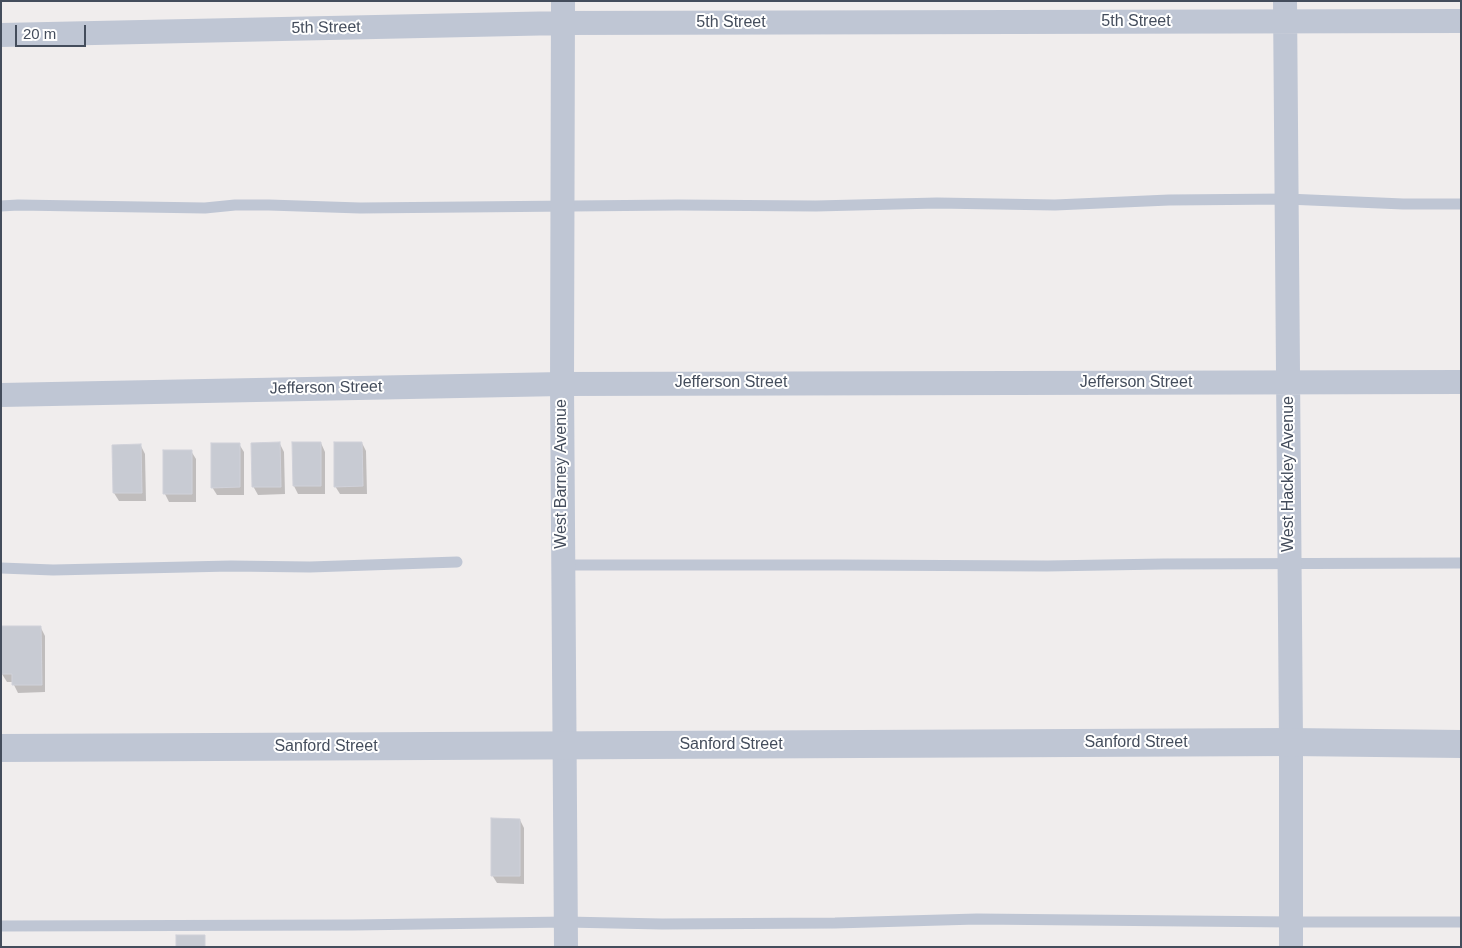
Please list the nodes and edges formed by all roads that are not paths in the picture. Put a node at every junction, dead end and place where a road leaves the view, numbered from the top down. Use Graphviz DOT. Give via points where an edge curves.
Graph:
graph roads {
  1 [pos="563,12"];
  2 [pos="1285,12"];
  3 [pos="1461,21"];
  4 [pos="1,35"];
  5 [pos="1287,199"];
  6 [pos="1461,204"];
  7 [pos="1,206"];
  8 [pos="562,206"];
  9 [pos="1289,382"];
  10 [pos="1461,382"];
  11 [pos="562,384"];
  12 [pos="1,395"];
  13 [pos="457,562"];
  14 [pos="1461,563"];
  15 [pos="1290,564"];
  16 [pos="563,566"];
  17 [pos="1,568"];
  18 [pos="1292,742"];
  19 [pos="1461,744"];
  20 [pos="564,746"];
  21 [pos="1,748"];
  22 [pos="566,922"];
  23 [pos="1291,922"];
  24 [pos="1461,922"];
  25 [pos="1,926"];
  26 [pos="566,947"];
  27 [pos="1291,947"];
  1 -- 2 [label="street, 5th Street"];
  1 -- 4 [label="street, 5th Street"];
  1 -- 8 [label="street, West Barney Avenue"];
  2 -- 3 [label="street, 5th Street"];
  2 -- 5 [label="street, West Hackley Avenue"];
  5 -- 6 [label="lane"];
  5 -- 8 [label="lane" via="1054,205"];
  5 -- 9 [label="street, West Hackley Avenue"];
  7 -- 8 [label="lane"];
  8 -- 11 [label="street, West Barney Avenue"];
  9 -- 10 [label="street, Jefferson Street"];
  9 -- 11 [label="street, Jefferson Street"];
  9 -- 15 [label="street, West Hackley Avenue"];
  11 -- 12 [label="street, Jefferson Street"];
  11 -- 16 [label="street, West Barney Avenue"];
  13 -- 17 [label="lane" via="310,567"];
  14 -- 15 [label="lane"];
  15 -- 16 [label="lane"];
  15 -- 18 [label="street, West Hackley Avenue"];
  16 -- 20 [label="street, West Barney Avenue"];
  18 -- 19 [label="street, Sanford Street"];
  18 -- 20 [label="street, Sanford Street"];
  18 -- 23 [label="street, West Hackley Avenue"];
  20 -- 21 [label="street, Sanford Street"];
  20 -- 22 [label="street, West Barney Avenue"];
  22 -- 23 [label="lane" via="720,924 977,919"];
  22 -- 25 [label="lane"];
  22 -- 26 [label="street, West Barney Avenue"];
  23 -- 24 [label="lane"];
  23 -- 27 [label="street, West Hackley Avenue"];
}
